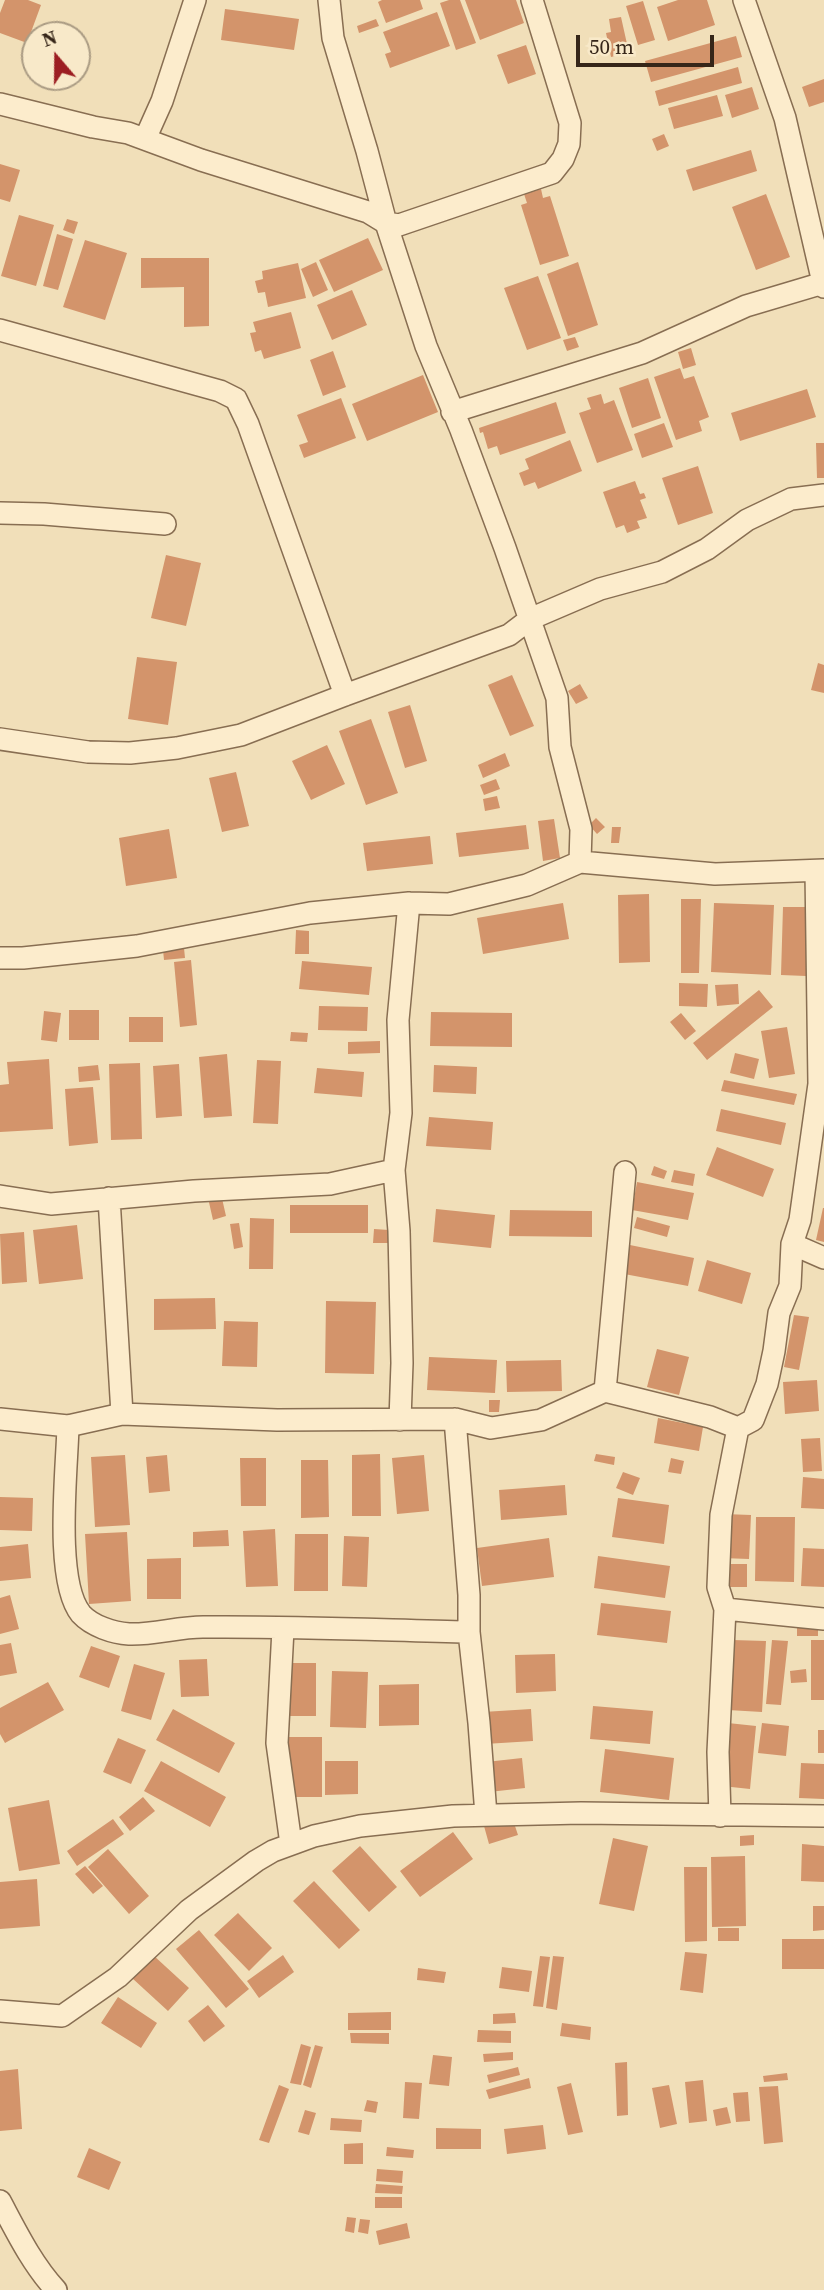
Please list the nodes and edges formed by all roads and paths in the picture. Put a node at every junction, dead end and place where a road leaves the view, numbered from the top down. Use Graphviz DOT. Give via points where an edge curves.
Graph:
graph roads {
  1 [pos="195,0"];
  2 [pos="329,0"];
  3 [pos="532,0"];
  4 [pos="744,0"];
  5 [pos="0,104"];
  6 [pos="145,139"];
  7 [pos="386,223"];
  8 [pos="824,285"];
  9 [pos="0,330"];
  10 [pos="452,412"];
  11 [pos="824,495"];
  12 [pos="0,513"];
  13 [pos="164,524"];
  14 [pos="530,619"];
  15 [pos="345,695"];
  16 [pos="0,739"];
  17 [pos="580,862"];
  18 [pos="820,871"];
  19 [pos="409,903"];
  20 [pos="0,958"];
  21 [pos="394,1170"];
  22 [pos="625,1172"];
  23 [pos="0,1196"];
  24 [pos="109,1198"];
  25 [pos="792,1244"];
  26 [pos="824,1258"];
  27 [pos="605,1391"];
  28 [pos="121,1414"];
  29 [pos="0,1419"];
  30 [pos="455,1419"];
  31 [pos="400,1420"];
  32 [pos="68,1426"];
  33 [pos="738,1428"];
  34 [pos="725,1609"];
  35 [pos="824,1619"];
  36 [pos="283,1629"];
  37 [pos="468,1632"];
  38 [pos="486,1815"];
  39 [pos="720,1816"];
  40 [pos="824,1816"];
  41 [pos="291,1844"];
  42 [pos="0,2011"];
  43 [pos="0,2201"];
  44 [pos="45,2287"];
  1 -- 6 [label="street"];
  2 -- 7 [label="street" via="332,38"];
  3 -- 7 [label="street" via="570,123 563,159 552,173 529,182 399,225"];
  4 -- 8 [label="street" via="785,118"];
  5 -- 6 [label="street"];
  6 -- 7 [label="street" via="368,212"];
  7 -- 10 [label="street"];
  8 -- 10 [label="street" via="746,306 642,353"];
  9 -- 15 [label="street" via="236,399"];
  10 -- 14 [label="street"];
  11 -- 14 [label="street" via="791,499 662,572 600,589"];
  12 -- 13 [label="street"];
  14 -- 15 [label="street" via="509,635"];
  14 -- 17 [label="street" via="557,698 560,747 581,829"];
  15 -- 16 [label="street" via="241,735 177,748 88,752"];
  17 -- 18 [label="street" via="715,874"];
  17 -- 19 [label="street" via="527,885 480,897 449,904"];
  18 -- 25 [label="street" via="819,1084 800,1220"];
  19 -- 20 [label="street" via="310,913 137,946"];
  19 -- 21 [label="street" via="398,1020 401,1113"];
  21 -- 24 [label="street" via="330,1184"];
  21 -- 31 [label="street"];
  22 -- 27 [label="street"];
  23 -- 24 [label="street" via="51,1204"];
  24 -- 28 [label="street"];
  25 -- 26 [label="street"];
  25 -- 33 [label="street" via="790,1286 779,1313 767,1384 753,1420"];
  27 -- 30 [label="street" via="541,1420 491,1428"];
  27 -- 33 [label="street"];
  28 -- 31 [label="street"];
  28 -- 32 [label="street"];
  29 -- 32 [label="street"];
  30 -- 31 [label="street"];
  30 -- 37 [label="street"];
  32 -- 36 [label="street" via="64,1554 72,1599 82,1615 99,1627 128,1634 200,1627"];
  33 -- 34 [label="street" via="721,1515 718,1587"];
  34 -- 35 [label="street"];
  34 -- 39 [label="street" via="718,1752"];
  36 -- 37 [label="street"];
  36 -- 41 [label="street" via="277,1743"];
  37 -- 38 [label="street"];
  38 -- 39 [label="street"];
  38 -- 41 [label="street" via="360,1826"];
  39 -- 40 [label="street"];
  41 -- 42 [label="street" via="256,1861 189,1910 118,1978 62,2016"];
  43 -- 44 [label="street"];
}
